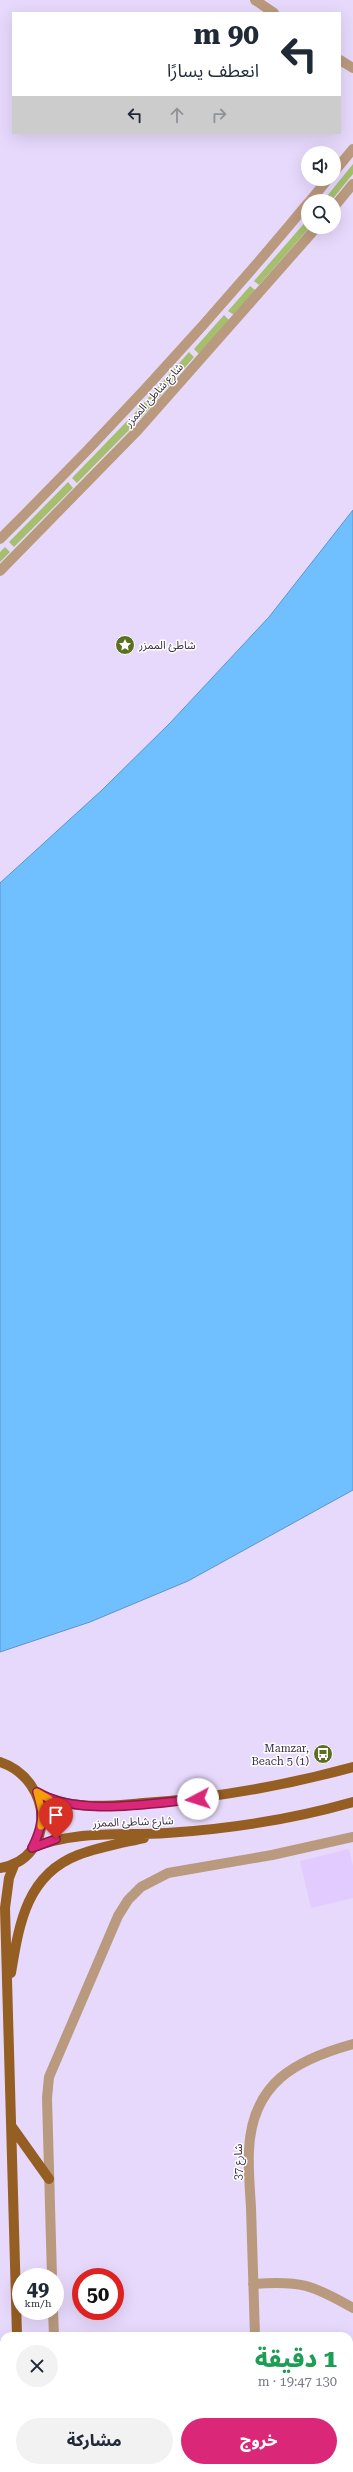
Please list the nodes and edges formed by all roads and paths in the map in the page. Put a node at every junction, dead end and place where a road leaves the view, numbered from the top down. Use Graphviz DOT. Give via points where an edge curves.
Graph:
graph roads {
  1 [pos="256,0"];
  2 [pos="273,12"];
  3 [pos="341,61"];
  4 [pos="353,68"];
  5 [pos="353,149"];
  6 [pos="341,164"];
  7 [pos="353,184"];
  8 [pos="322,186"];
  9 [pos="316,194"];
  10 [pos="341,199"];
  11 [pos="301,212"];
  12 [pos="311,234"];
  13 [pos="0,539"];
  14 [pos="0,571"];
  15 [pos="0,1762"];
  16 [pos="353,1767"];
  17 [pos="37,1792"];
  18 [pos="353,1802"];
  19 [pos="166,1833"];
  20 [pos="353,1837"];
  21 [pos="32,1848"];
  22 [pos="15,1863"];
  23 [pos="0,1868"];
  24 [pos="8,1995"];
  25 [pos="353,2044"];
  26 [pos="12,2127"];
  27 [pos="49,2179"];
  28 [pos="52,2268"];
  29 [pos="253,2284"];
  30 [pos="353,2308"];
  31 [pos="53,2320"];
  32 [pos="17,2332"];
  33 [pos="54,2332"];
  34 [pos="255,2332"];
  1 -- 2 [label="street"];
  3 -- 4 [label="street"];
  5 -- 6 [label="street"];
  7 -- 10 [label="street"];
  8 -- 9 [label="street, شارع شاطئ الممزر"];
  11 -- 13 [label="street, شارع شاطئ الممزر" via="248,275 122,415"];
  12 -- 14 [label="street, شارع شاطئ الممزر" via="138,430"];
  15 -- 17 [label="main road" via="21,1772"];
  16 -- 17 [label="main road, شارع شاطئ الممزر" via="266,1789 164,1802 82,1806 56,1802"];
  17 -- 21 [label="main road" via="42,1812 41,1825"];
  18 -- 19 [label="main road, شارع شاطئ الممزر" via="272,1820"];
  19 -- 21 [label="main road, شارع شاطئ الممزر" via="68,1837"];
  19 -- 24 [label="main road" via="80,1854 62,1863 47,1876 34,1891 24,1909"];
  20 -- 27 [label="street" via="278,1854 168,1872 149,1881 134,1893 118,1916 52,2067 47,2088"];
  21 -- 22 [label="main road"];
  22 -- 23 [label="main road"];
  22 -- 24 [label="main road" via="6,1893"];
  24 -- 26 [label="main road"];
  25 -- 29 [label="street, شارع 37" via="316,2055 286,2073 270,2090 256,2116 249,2150"];
  26 -- 27 [label="main road"];
  26 -- 32 [label="main road"];
  27 -- 28 [label="street"];
  29 -- 30 [label="street" via="297,2282 325,2292"];
  29 -- 34 [label="street, شارع 37"];
  31 -- 33 [label="street"];
}
